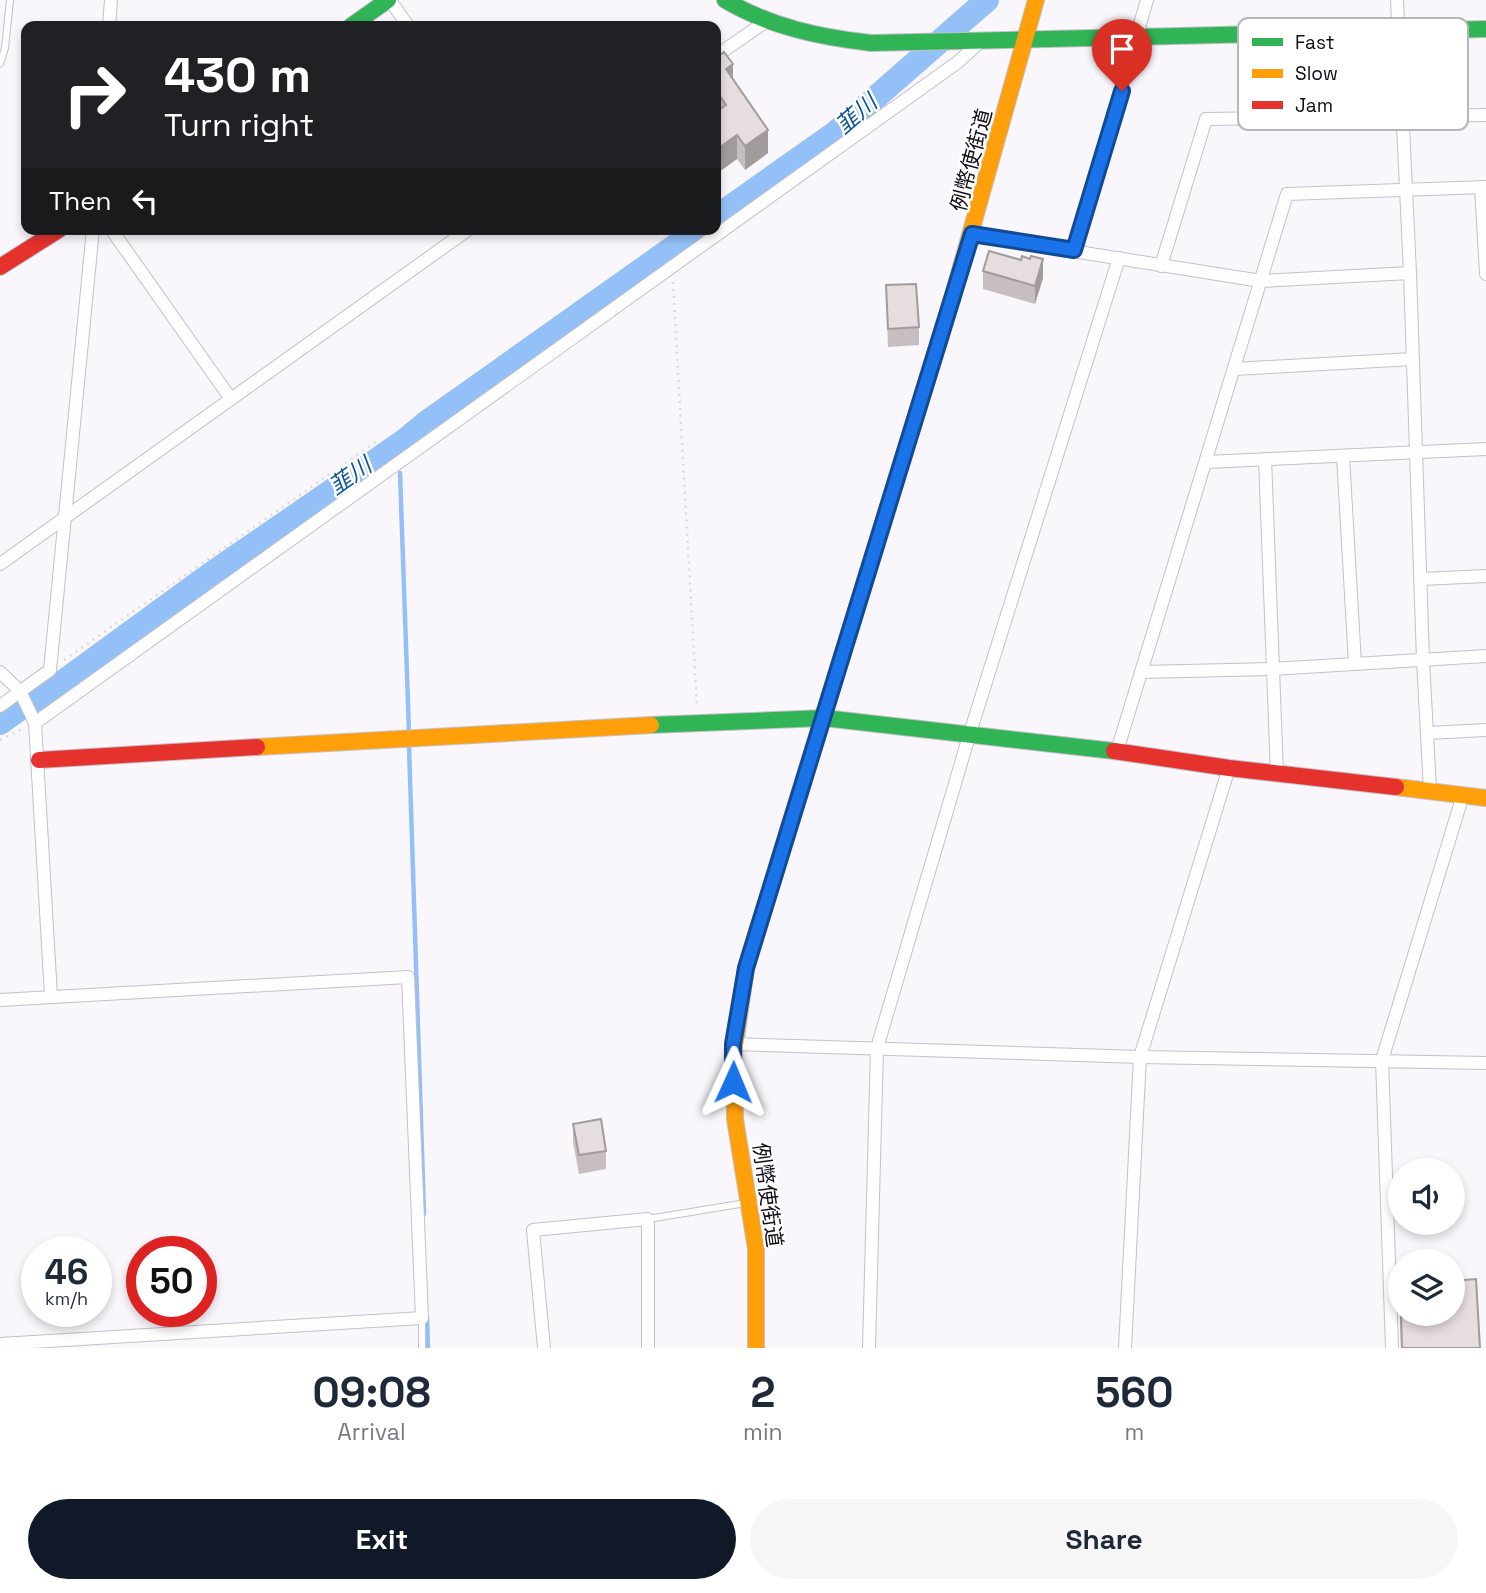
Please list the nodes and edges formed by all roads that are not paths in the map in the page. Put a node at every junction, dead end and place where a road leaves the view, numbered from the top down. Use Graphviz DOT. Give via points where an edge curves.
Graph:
graph roads {
  1 [pos="10,0"];
  2 [pos="111,0"];
  3 [pos="389,0"];
  4 [pos="724,0"];
  5 [pos="1036,0"];
  6 [pos="1147,0"];
  7 [pos="1397,0"];
  8 [pos="1398,18"];
  9 [pos="109,21"];
  10 [pos="358,21"];
  11 [pos="404,21"];
  12 [pos="765,22"];
  13 [pos="1486,29"];
  14 [pos="1468,30"];
  15 [pos="1238,36"];
  16 [pos="1138,38"];
  17 [pos="983,39"];
  18 [pos="1026,39"];
  19 [pos="721,53"];
  20 [pos="0,64"];
  21 [pos="1468,115"];
  22 [pos="1486,115"];
  23 [pos="1238,119"];
  24 [pos="1404,130"];
  25 [pos="1484,187"];
  26 [pos="1405,190"];
  27 [pos="721,231"];
  28 [pos="972,234"];
  29 [pos="51,235"];
  30 [pos="92,235"];
  31 [pos="115,235"];
  32 [pos="460,235"];
  33 [pos="715,235"];
  34 [pos="1074,250"];
  35 [pos="1119,258"];
  36 [pos="1161,265"];
  37 [pos="0,267"];
  38 [pos="1410,273"];
  39 [pos="1486,274"];
  40 [pos="1261,281"];
  41 [pos="1413,359"];
  42 [pos="1234,369"];
  43 [pos="231,399"];
  44 [pos="1486,449"];
  45 [pos="1416,453"];
  46 [pos="1343,456"];
  47 [pos="1265,459"];
  48 [pos="1207,461"];
  49 [pos="66,518"];
  50 [pos="0,565"];
  51 [pos="1486,576"];
  52 [pos="1421,579"];
  53 [pos="1486,656"];
  54 [pos="1423,660"];
  55 [pos="1355,664"];
  56 [pos="1272,669"];
  57 [pos="0,672"];
  58 [pos="1141,672"];
  59 [pos="21,694"];
  60 [pos="0,706"];
  61 [pos="824,718"];
  62 [pos="34,720"];
  63 [pos="1486,730"];
  64 [pos="1428,733"];
  65 [pos="969,736"];
  66 [pos="1117,751"];
  67 [pos="38,760"];
  68 [pos="1229,768"];
  69 [pos="1277,774"];
  70 [pos="1430,790"];
  71 [pos="1462,795"];
  72 [pos="1486,798"];
  73 [pos="51,996"];
  74 [pos="0,1000"];
  75 [pos="733,1044"];
  76 [pos="877,1048"];
  77 [pos="1140,1058"];
  78 [pos="1382,1060"];
  79 [pos="1486,1063"];
  80 [pos="749,1202"];
  81 [pos="648,1219"];
  82 [pos="422,1318"];
  83 [pos="0,1344"];
  84 [pos="63,1344"];
  85 [pos="422,1348"];
  86 [pos="544,1348"];
  87 [pos="648,1348"];
  88 [pos="756,1348"];
  89 [pos="869,1348"];
  90 [pos="1125,1348"];
  91 [pos="1392,1348"];
  1 -- 20 [label="lane"];
  2 -- 9 [label="street"];
  3 -- 10 [label="street"];
  3 -- 11 [label="street"];
  4 -- 12 [label="street"];
  5 -- 18 [label="street, 例幣使街道"];
  6 -- 16 [label="street"];
  7 -- 8 [label="street"];
  12 -- 17 [label="street" via="804,34 871,43"];
  12 -- 19 [label="street"];
  13 -- 14 [label="street"];
  15 -- 16 [label="street"];
  16 -- 18 [label="street"];
  16 -- 34 [label="street"];
  17 -- 18 [label="street"];
  17 -- 27 [label="street" via="958,62"];
  18 -- 28 [label="street, 例幣使街道"];
  21 -- 22 [label="street"];
  23 -- 36 [label="street" via="1206,119"];
  24 -- 26 [label="street"];
  25 -- 26 [label="street"];
  25 -- 39 [label="street"];
  26 -- 38 [label="street"];
  26 -- 40 [label="street" via="1287,194"];
  28 -- 34 [label="street"];
  28 -- 61 [label="street, 例幣使街道"];
  29 -- 37 [label="street"];
  30 -- 49 [label="street"];
  31 -- 43 [label="street"];
  32 -- 43 [label="street"];
  33 -- 62 [label="street"];
  34 -- 35 [label="street"];
  35 -- 36 [label="street"];
  35 -- 65 [label="street"];
  36 -- 40 [label="street"];
  38 -- 40 [label="street"];
  38 -- 41 [label="street"];
  40 -- 42 [label="street"];
  41 -- 42 [label="street"];
  41 -- 45 [label="street"];
  42 -- 48 [label="street"];
  43 -- 49 [label="street"];
  44 -- 45 [label="street"];
  45 -- 46 [label="street"];
  45 -- 52 [label="street"];
  46 -- 47 [label="street"];
  46 -- 55 [label="street"];
  47 -- 48 [label="street"];
  47 -- 56 [label="street"];
  48 -- 58 [label="street"];
  49 -- 50 [label="street"];
  49 -- 59 [label="street" via="50,670"];
  51 -- 52 [label="street"];
  52 -- 54 [label="street"];
  53 -- 54 [label="street"];
  54 -- 55 [label="street"];
  54 -- 64 [label="street"];
  55 -- 56 [label="street"];
  56 -- 58 [label="street"];
  56 -- 69 [label="street"];
  57 -- 59 [label="street"];
  58 -- 66 [label="street"];
  59 -- 60 [label="street"];
  59 -- 62 [label="street"];
  61 -- 65 [label="street"];
  61 -- 67 [label="street"];
  61 -- 75 [label="street, 例幣使街道" via="746,968"];
  62 -- 67 [label="street"];
  63 -- 64 [label="street"];
  64 -- 70 [label="street"];
  65 -- 66 [label="street"];
  65 -- 76 [label="street"];
  66 -- 68 [label="street"];
  67 -- 73 [label="street"];
  68 -- 69 [label="street"];
  68 -- 77 [label="street"];
  69 -- 70 [label="street"];
  70 -- 71 [label="street"];
  71 -- 72 [label="street"];
  71 -- 78 [label="street"];
  73 -- 74 [label="street"];
  73 -- 82 [label="street" via="408,977"];
  75 -- 76 [label="street"];
  75 -- 80 [label="street, 例幣使街道" via="735,1113"];
  76 -- 77 [label="street"];
  76 -- 89 [label="street"];
  77 -- 78 [label="street"];
  77 -- 90 [label="street"];
  78 -- 79 [label="street"];
  78 -- 91 [label="street"];
  80 -- 81 [label="lane"];
  80 -- 88 [label="street, 例幣使街道" via="757,1269"];
  81 -- 86 [label="street" via="533,1230"];
  81 -- 87 [label="street"];
  82 -- 84 [label="street"];
  82 -- 85 [label="lane"];
  83 -- 84 [label="street"];
}
